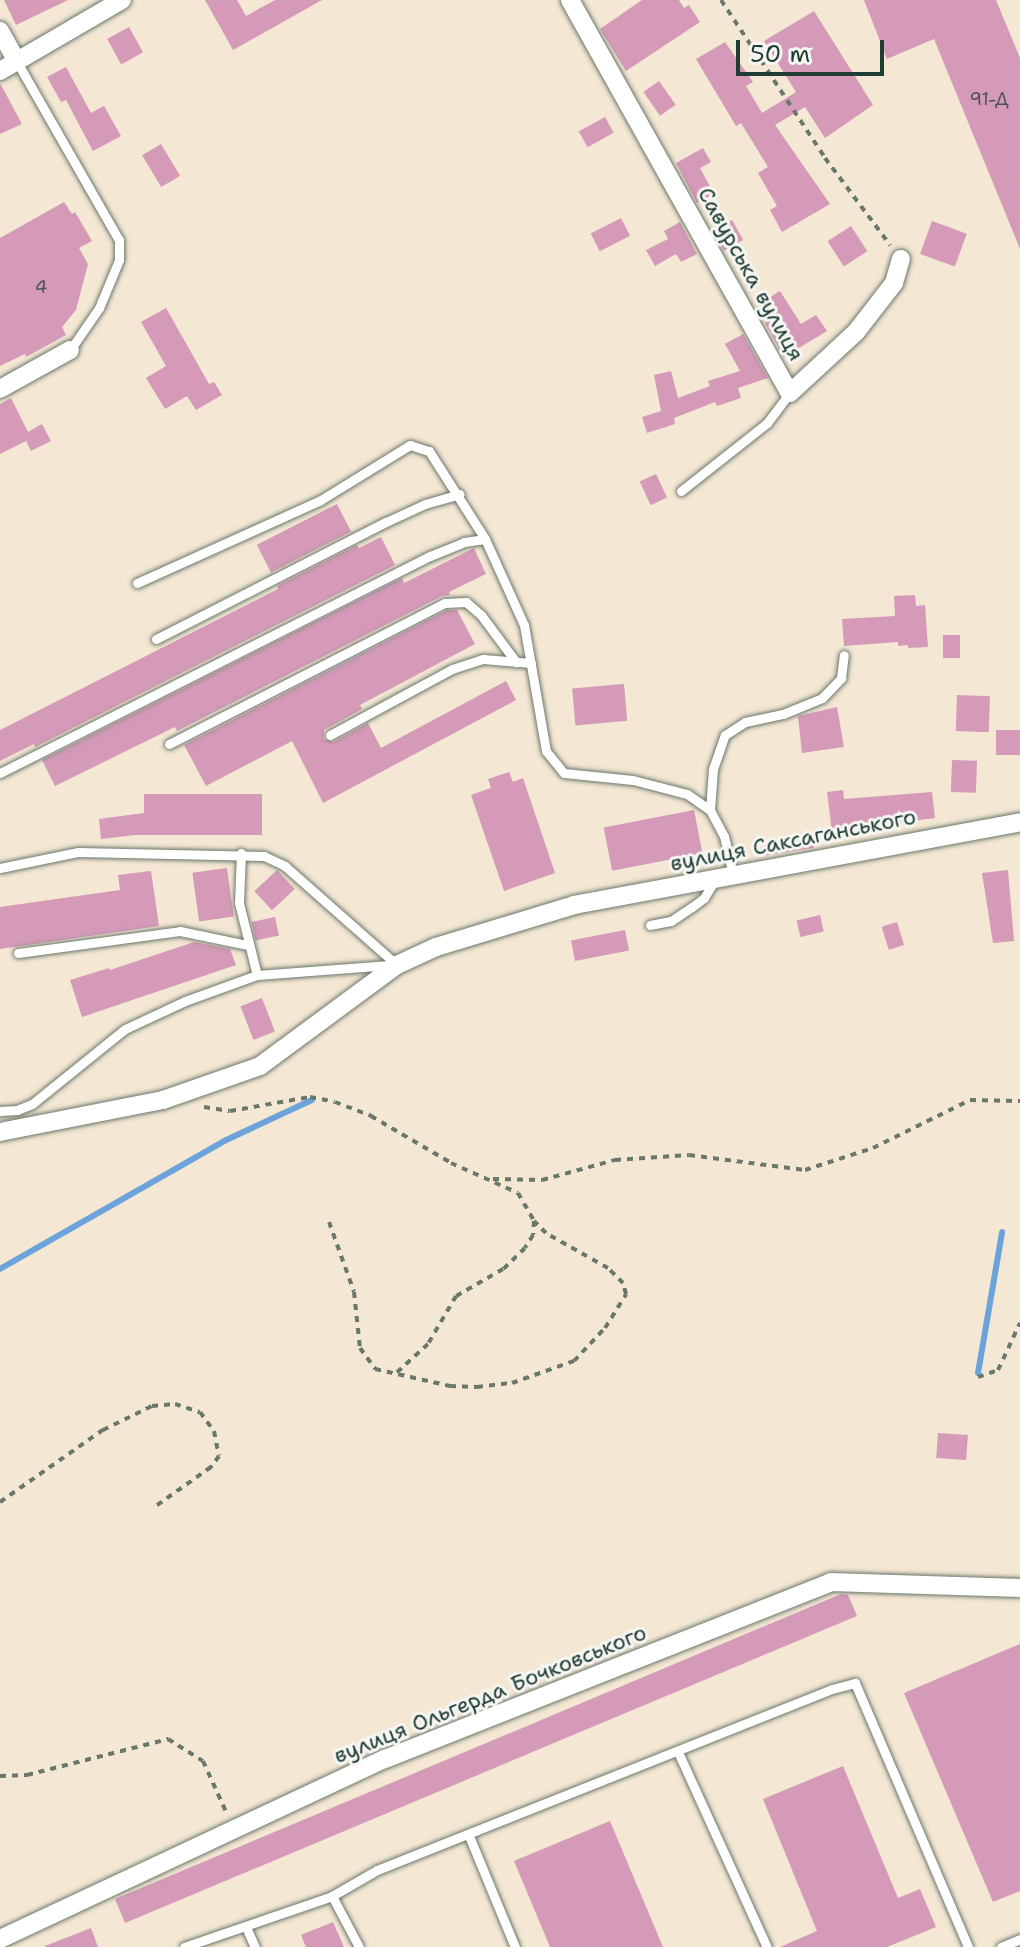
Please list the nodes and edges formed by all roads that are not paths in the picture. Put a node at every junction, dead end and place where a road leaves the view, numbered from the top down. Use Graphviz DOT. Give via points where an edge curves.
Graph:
graph roads {
  1 [pos="122,0"];
  2 [pos="570,0"];
  3 [pos="0,31"];
  4 [pos="17,62"];
  5 [pos="0,71"];
  6 [pos="901,259"];
  7 [pos="70,350"];
  8 [pos="0,389"];
  9 [pos="790,393"];
  10 [pos="681,491"];
  11 [pos="460,494"];
  12 [pos="485,539"];
  13 [pos="137,583"];
  14 [pos="156,639"];
  15 [pos="844,655"];
  16 [pos="516,662"];
  17 [pos="531,663"];
  18 [pos="330,735"];
  19 [pos="169,744"];
  20 [pos="0,773"];
  21 [pos="710,810"];
  22 [pos="1020,822"];
  23 [pos="241,853"];
  24 [pos="0,868"];
  25 [pos="724,876"];
  26 [pos="650,925"];
  27 [pos="247,945"];
  28 [pos="18,953"];
  29 [pos="397,965"];
  30 [pos="257,975"];
  31 [pos="0,1111"];
  32 [pos="0,1132"];
  33 [pos="1020,1588"];
  34 [pos="678,1752"];
  35 [pos="469,1836"];
  36 [pos="332,1896"];
  37 [pos="246,1927"];
  38 [pos="0,1939"];
  39 [pos="1020,1939"];
  40 [pos="184,1947"];
  41 [pos="255,1947"];
  42 [pos="359,1947"];
  43 [pos="515,1947"];
  44 [pos="767,1947"];
  45 [pos="968,1947"];
  46 [pos="1001,1947"];
  1 -- 4 [label="street"];
  2 -- 9 [label="street, Савурська вулиця"];
  3 -- 4 [label="street"];
  4 -- 5 [label="street"];
  4 -- 7 [label="lane" via="119,240 119,260 99,308"];
  6 -- 9 [label="street, Савурська вулиця" via="894,283 856,332"];
  7 -- 8 [label="street"];
  9 -- 10 [label="lane" via="767,423"];
  11 -- 12 [label="lane"];
  11 -- 13 [label="lane" via="429,451 410,445 319,501"];
  11 -- 14 [label="lane" via="425,504"];
  12 -- 17 [label="lane" via="524,625"];
  12 -- 20 [label="lane" via="430,556"];
  15 -- 21 [label="lane" via="841,678 822,698 745,722 725,735 713,769"];
  16 -- 17 [label="lane"];
  16 -- 18 [label="lane" via="483,659 452,669"];
  16 -- 19 [label="lane" via="466,602 445,603"];
  17 -- 21 [label="lane" via="546,751 564,773 668,786"];
  21 -- 25 [label="lane" via="724,836"];
  22 -- 25 [label="street, вулиця Саксаганського"];
  23 -- 24 [label="lane" via="78,852"];
  23 -- 27 [label="lane" via="239,903"];
  23 -- 29 [label="lane" via="285,866"];
  25 -- 26 [label="lane" via="671,921"];
  25 -- 29 [label="street, вулиця Саксаганського" via="574,905 436,947"];
  27 -- 28 [label="lane" via="180,931"];
  27 -- 30 [label="lane"];
  29 -- 30 [label="lane"];
  29 -- 32 [label="street, вулиця Саксаганського" via="260,1066 163,1100"];
  30 -- 31 [label="lane" via="125,1029 32,1104"];
  33 -- 38 [label="street, вулиця Ольгерда Бочковського" via="831,1582 385,1759"];
  34 -- 35 [label="lane"];
  34 -- 44 [label="lane"];
  34 -- 45 [label="lane" via="855,1683"];
  35 -- 36 [label="lane" via="377,1870"];
  35 -- 43 [label="lane"];
  36 -- 37 [label="lane"];
  36 -- 42 [label="lane"];
  37 -- 40 [label="lane"];
  37 -- 41 [label="lane"];
  39 -- 46 [label="lane"];
}
